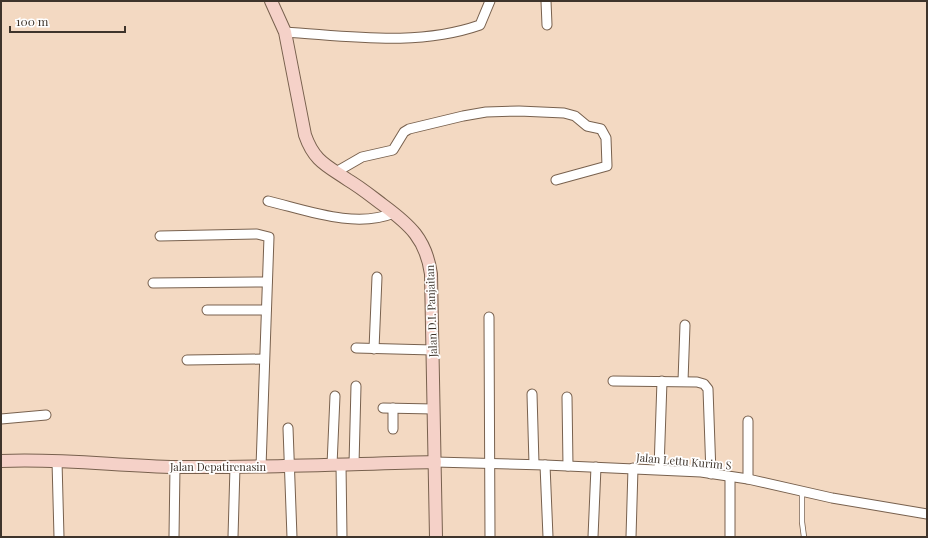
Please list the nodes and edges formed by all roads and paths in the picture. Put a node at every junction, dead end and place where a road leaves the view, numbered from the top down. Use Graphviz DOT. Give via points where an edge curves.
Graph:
graph roads {
  1 [pos="271,1"];
  2 [pos="490,1"];
  3 [pos="546,1"];
  4 [pos="547,24"];
  5 [pos="285,32"];
  6 [pos="336,172"];
  7 [pos="556,180"];
  8 [pos="268,201"];
  9 [pos="394,213"];
  10 [pos="160,236"];
  11 [pos="377,277"];
  12 [pos="267,282"];
  13 [pos="153,283"];
  14 [pos="207,310"];
  15 [pos="266,310"];
  16 [pos="489,317"];
  17 [pos="684,324"];
  18 [pos="356,348"];
  19 [pos="374,348"];
  20 [pos="433,350"];
  21 [pos="264,359"];
  22 [pos="187,360"];
  23 [pos="613,381"];
  24 [pos="662,381"];
  25 [pos="683,381"];
  26 [pos="356,386"];
  27 [pos="532,394"];
  28 [pos="335,396"];
  29 [pos="567,397"];
  30 [pos="383,408"];
  31 [pos="393,408"];
  32 [pos="434,409"];
  33 [pos="46,415"];
  34 [pos="1,419"];
  35 [pos="748,421"];
  36 [pos="288,428"];
  37 [pos="393,429"];
  38 [pos="1,461"];
  39 [pos="57,461"];
  40 [pos="435,462"];
  41 [pos="491,463"];
  42 [pos="354,464"];
  43 [pos="534,464"];
  44 [pos="337,465"];
  45 [pos="545,465"];
  46 [pos="289,466"];
  47 [pos="568,466"];
  48 [pos="174,467"];
  49 [pos="235,467"];
  50 [pos="261,467"];
  51 [pos="596,467"];
  52 [pos="633,468"];
  53 [pos="659,469"];
  54 [pos="711,474"];
  55 [pos="730,477"];
  56 [pos="748,479"];
  57 [pos="802,492"];
  58 [pos="927,514"];
  59 [pos="59,537"];
  60 [pos="174,537"];
  61 [pos="233,537"];
  62 [pos="292,537"];
  63 [pos="342,537"];
  64 [pos="436,537"];
  65 [pos="490,537"];
  66 [pos="548,537"];
  67 [pos="593,537"];
  68 [pos="631,537"];
  69 [pos="730,537"];
  70 [pos="804,537"];
  1 -- 5 [label="main road, Jalan D.I. Panjaitan"];
  2 -- 5 [label="street" via="480,25 450,34 390,39"];
  3 -- 4 [label="street"];
  5 -- 6 [label="main road, Jalan D.I. Panjaitan" via="310,149"];
  6 -- 7 [label="street" via="362,157 393,150 404,132 409,129 463,116 506,112 564,113 575,116 588,126 601,129 606,138 607,166"];
  6 -- 9 [label="main road, Jalan D.I. Panjaitan"];
  8 -- 9 [label="street" via="349,219"];
  9 -- 20 [label="main road, Jalan D.I. Panjaitan" via="416,233 429,258"];
  10 -- 12 [label="street" via="264,235 270,240"];
  11 -- 19 [label="street"];
  12 -- 13 [label="street"];
  12 -- 15 [label="street"];
  14 -- 15 [label="street"];
  15 -- 21 [label="street"];
  16 -- 41 [label="street"];
  17 -- 25 [label="street"];
  18 -- 19 [label="street"];
  19 -- 20 [label="street"];
  20 -- 32 [label="main road, Jalan D.I. Panjaitan"];
  21 -- 22 [label="street"];
  21 -- 50 [label="street"];
  23 -- 24 [label="street"];
  24 -- 25 [label="street"];
  24 -- 53 [label="street"];
  25 -- 54 [label="street" via="704,384 708,389"];
  26 -- 42 [label="street"];
  27 -- 43 [label="street"];
  28 -- 44 [label="street"];
  29 -- 47 [label="street"];
  30 -- 31 [label="street"];
  31 -- 32 [label="street"];
  31 -- 37 [label="street"];
  32 -- 40 [label="main road, Jalan D.I. Panjaitan"];
  33 -- 34 [label="street"];
  35 -- 56 [label="street"];
  36 -- 46 [label="street"];
  38 -- 39 [label="main road, Jalan Depatirenasin"];
  39 -- 48 [label="main road, Jalan Depatirenasin"];
  39 -- 59 [label="street"];
  40 -- 41 [label="street, Jalan Lettu Kurim S"];
  40 -- 42 [label="main road, Jalan Depatirenasin"];
  40 -- 64 [label="main road, Jalan D.I. Panjaitan"];
  41 -- 43 [label="street, Jalan Lettu Kurim S"];
  41 -- 65 [label="street"];
  42 -- 44 [label="main road, Jalan Depatirenasin"];
  43 -- 45 [label="street, Jalan Lettu Kurim S"];
  44 -- 46 [label="main road, Jalan Depatirenasin"];
  44 -- 63 [label="street"];
  45 -- 47 [label="street, Jalan Lettu Kurim S"];
  45 -- 66 [label="street"];
  46 -- 50 [label="main road, Jalan Depatirenasin"];
  46 -- 62 [label="street"];
  47 -- 51 [label="street, Jalan Lettu Kurim S"];
  48 -- 49 [label="main road, Jalan Depatirenasin"];
  48 -- 60 [label="street"];
  49 -- 50 [label="main road, Jalan Depatirenasin"];
  49 -- 61 [label="street"];
  51 -- 52 [label="street, Jalan Lettu Kurim S"];
  51 -- 67 [label="street"];
  52 -- 53 [label="street, Jalan Lettu Kurim S"];
  52 -- 68 [label="street"];
  53 -- 54 [label="street, Jalan Lettu Kurim S"];
  54 -- 55 [label="street, Jalan Lettu Kurim S"];
  55 -- 56 [label="street, Jalan Lettu Kurim S"];
  55 -- 69 [label="street"];
  56 -- 57 [label="street, Jalan Lettu Kurim S"];
  57 -- 58 [label="street, Jalan Lettu Kurim S"];
  57 -- 70 [label="lane"];
}
